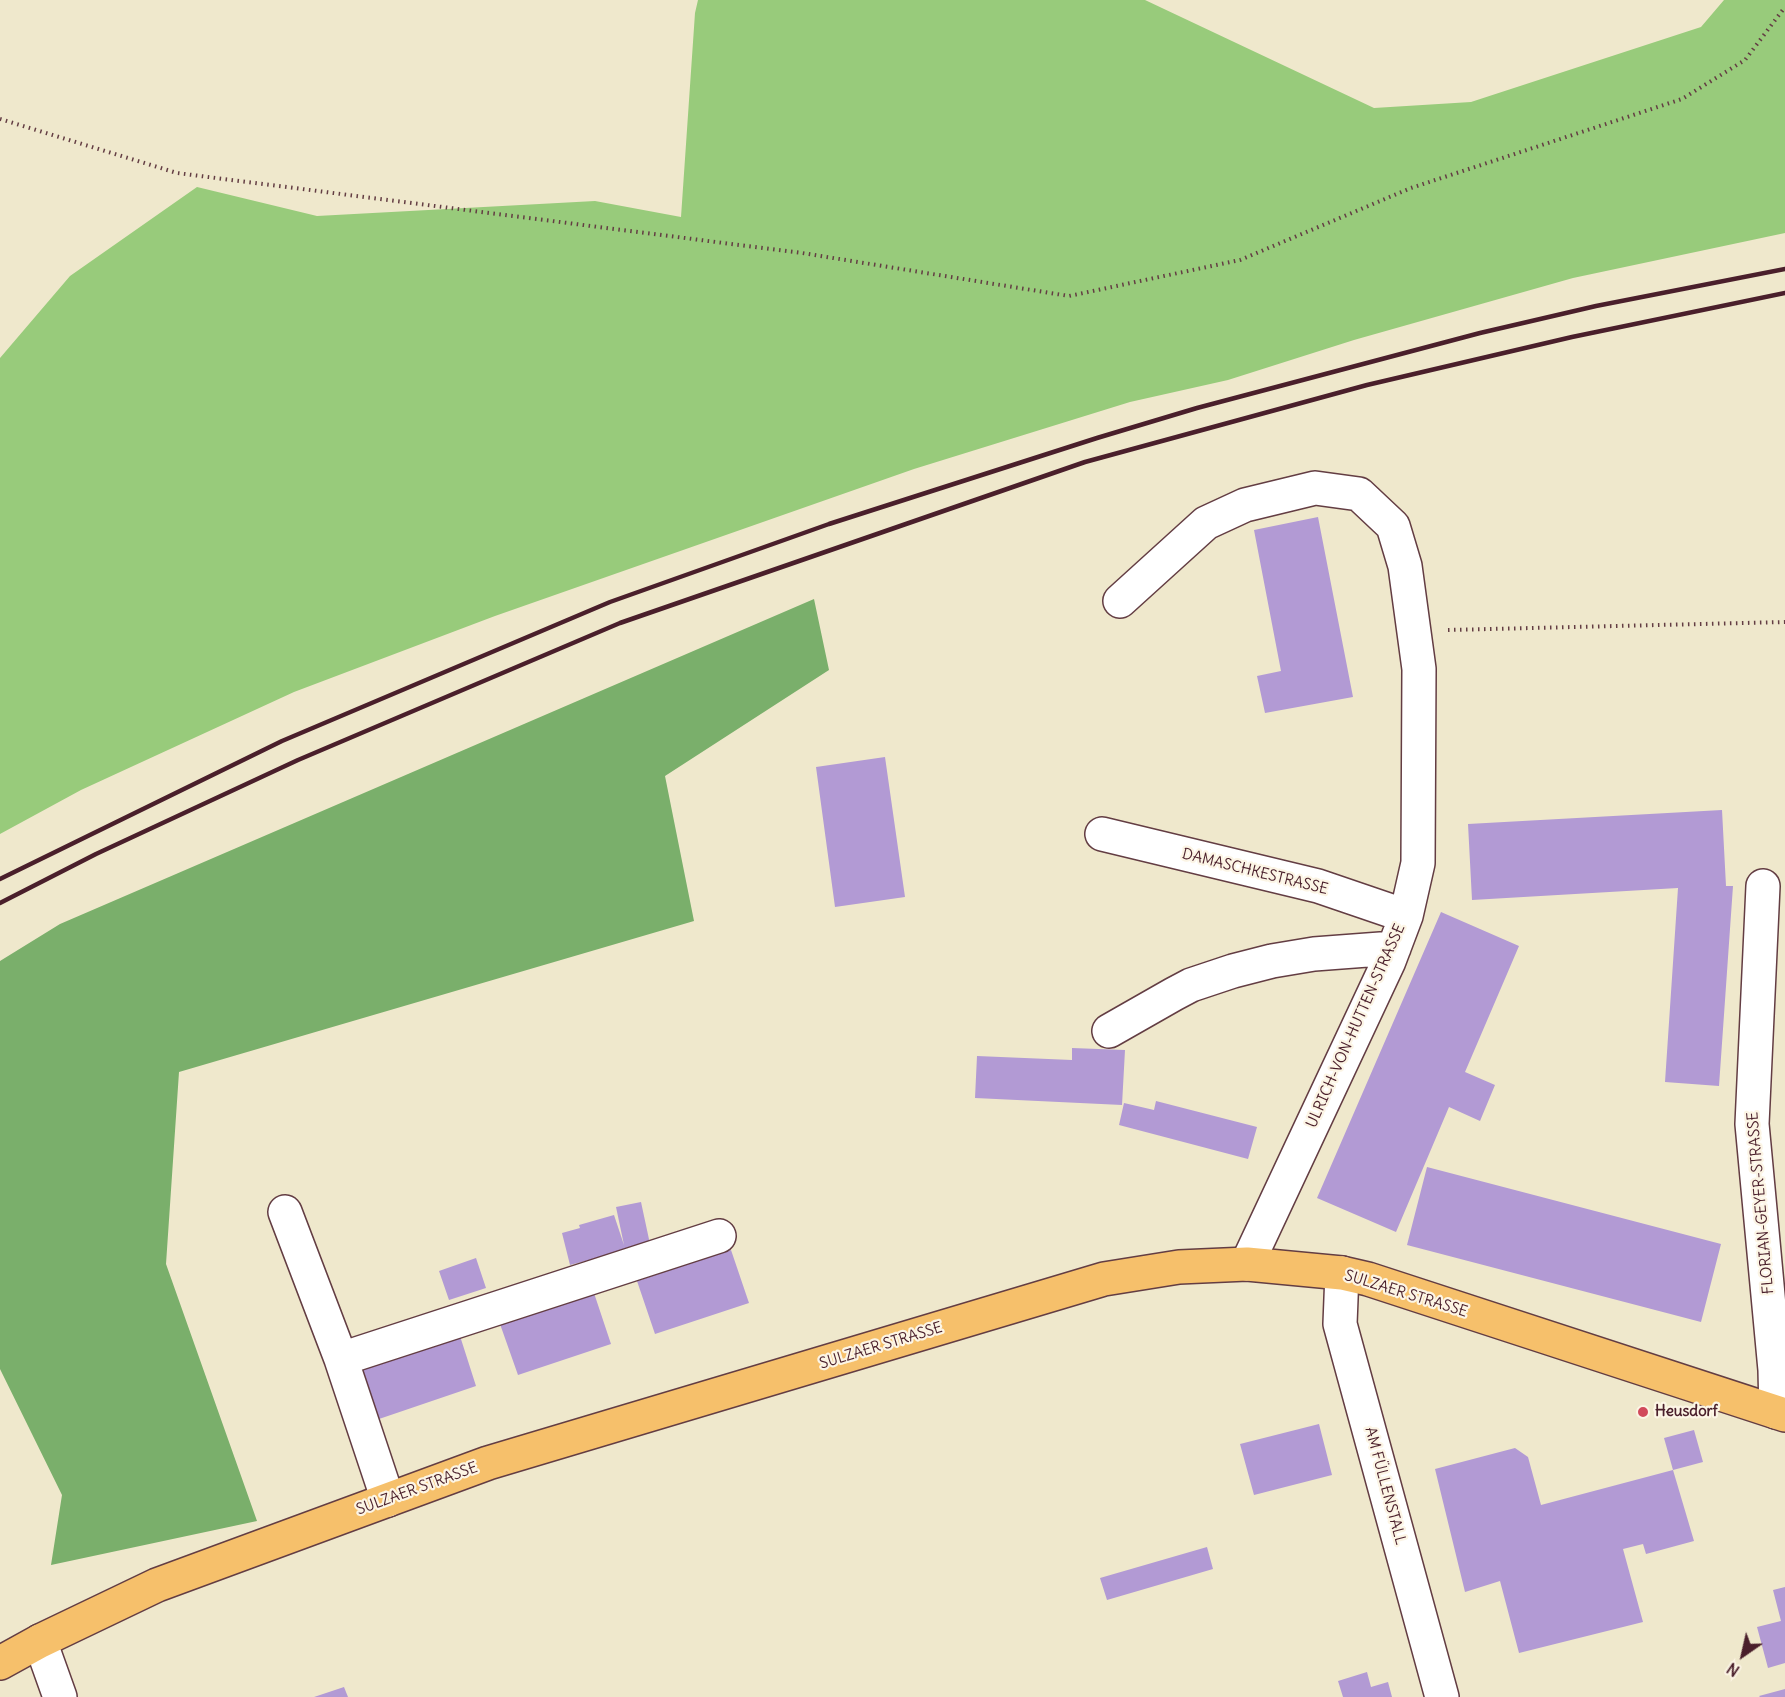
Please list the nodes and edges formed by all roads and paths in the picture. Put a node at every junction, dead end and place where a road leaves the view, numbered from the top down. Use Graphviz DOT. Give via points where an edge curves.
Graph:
graph roads {
  1 [pos="1785,7"];
  2 [pos="0,119"];
  3 [pos="1120,601"];
  4 [pos="1785,622"];
  5 [pos="1414,629"];
  6 [pos="1102,834"];
  7 [pos="1763,886"];
  8 [pos="1406,916"];
  9 [pos="1394,948"];
  10 [pos="1109,1031"];
  11 [pos="285,1212"];
  12 [pos="718,1236"];
  13 [pos="1247,1264"];
  14 [pos="1342,1273"];
  15 [pos="341,1359"];
  16 [pos="1780,1414"];
  17 [pos="388,1500"];
  18 [pos="40,1641"];
  19 [pos="0,1663"];
  20 [pos="60,1697"];
  21 [pos="1442,1697"];
  1 -- 2 [label="path" via="1745,60 1682,99 1411,188 1239,260 1068,296 802,253 177,173"];
  3 -- 5 [label="street, ULRICH-VON-HUTTEN-STRASSE" via="1206,523 1245,505 1315,488 1359,494 1393,526 1405,566"];
  4 -- 5 [label="path"];
  5 -- 8 [label="street, ULRICH-VON-HUTTEN-STRASSE" via="1419,669 1418,862"];
  6 -- 8 [label="street, DAMASCHKESTRASSE" via="1318,886"];
  7 -- 16 [label="street, FLORIAN-GEYER-STRASSE" via="1752,1124"];
  8 -- 9 [label="street, ULRICH-VON-HUTTEN-STRASSE"];
  9 -- 10 [label="street" via="1314,954 1233,971 1191,985"];
  9 -- 13 [label="street, ULRICH-VON-HUTTEN-STRASSE"];
  11 -- 15 [label="street"];
  12 -- 15 [label="street"];
  13 -- 14 [label="main road, SULZAER STRASSE"];
  13 -- 17 [label="main road, SULZAER STRASSE" via="1179,1266 1104,1279 488,1463"];
  14 -- 16 [label="main road, SULZAER STRASSE"];
  14 -- 21 [label="street, AM FÜLLENSTALL" via="1340,1324"];
  15 -- 17 [label="street"];
  17 -- 18 [label="main road, SULZAER STRASSE" via="157,1585"];
  18 -- 19 [label="main road, SULZAER STRASSE"];
  18 -- 20 [label="street"];
}
